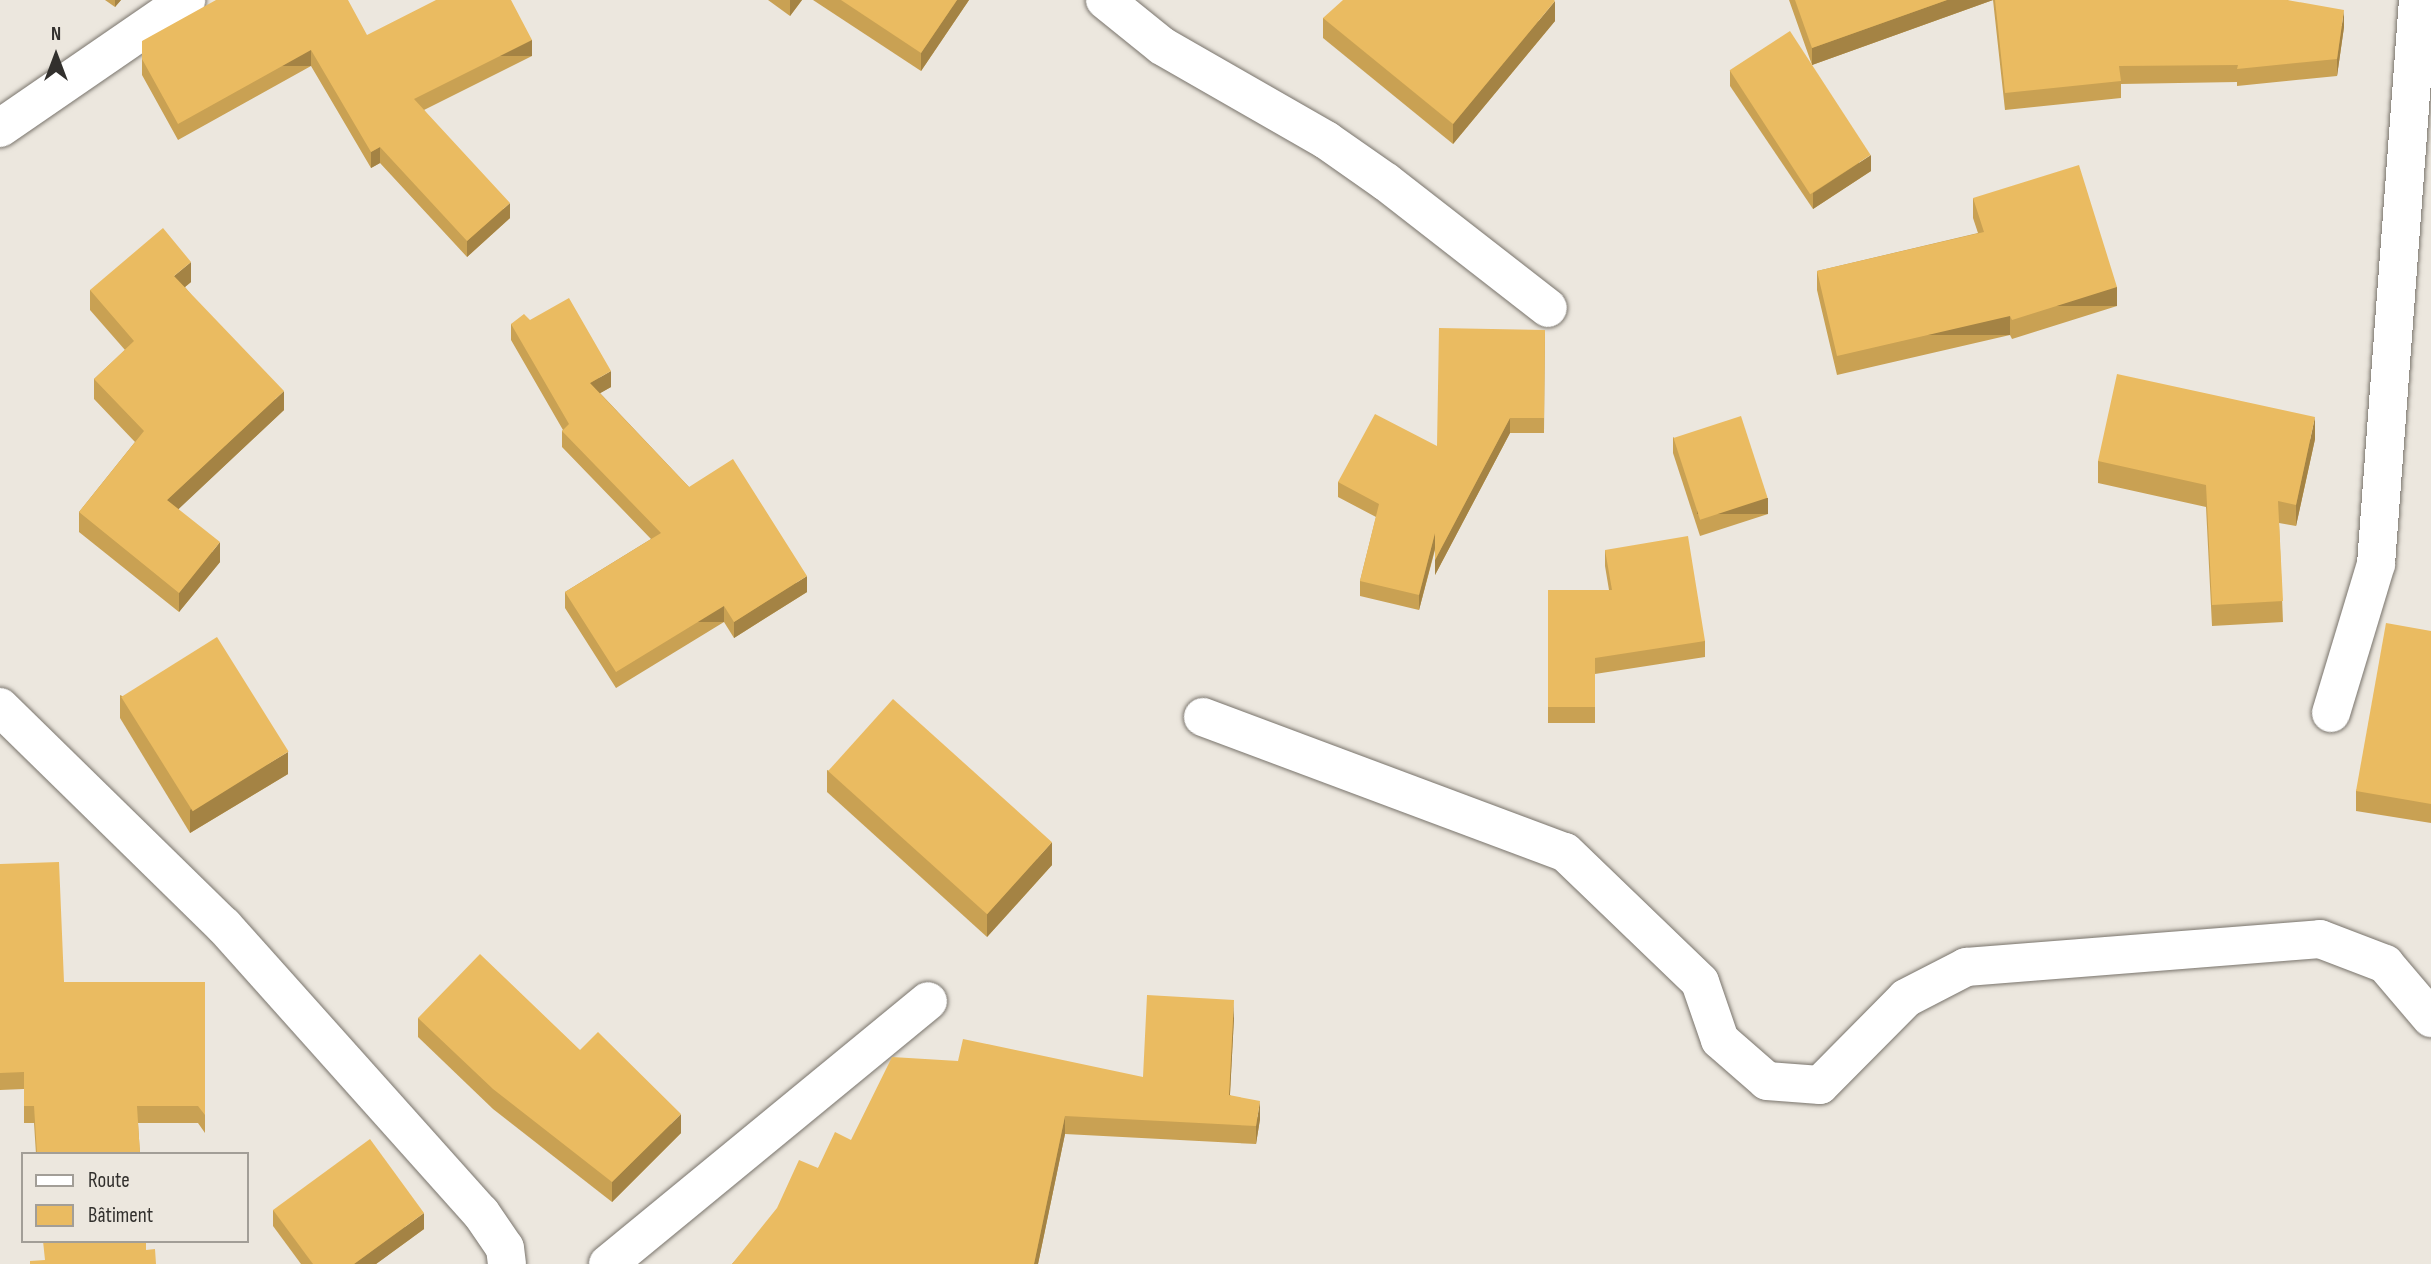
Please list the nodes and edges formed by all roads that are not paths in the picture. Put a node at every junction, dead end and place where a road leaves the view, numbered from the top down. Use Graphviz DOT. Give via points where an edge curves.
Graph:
graph roads {
  1 [pos="186,0"];
  2 [pos="1105,0"];
  3 [pos="2418,0"];
  4 [pos="0,128"];
  5 [pos="1548,308"];
  6 [pos="0,707"];
  7 [pos="2331,713"];
  8 [pos="1203,718"];
  9 [pos="928,1001"];
  10 [pos="2431,1018"];
  11 [pos="507,1264"];
  12 [pos="608,1264"];
  1 -- 4 [label="street"];
  2 -- 5 [label="street" via="1161,46 1336,147"];
  3 -- 7 [label="street" via="2376,564"];
  6 -- 11 [label="street" via="224,926 481,1213 505,1248"];
  8 -- 10 [label="street" via="1565,852 1700,982 1720,1040 1767,1081 1820,1085 1906,998 1966,967 2320,939 2385,964"];
  9 -- 12 [label="street"];
}
